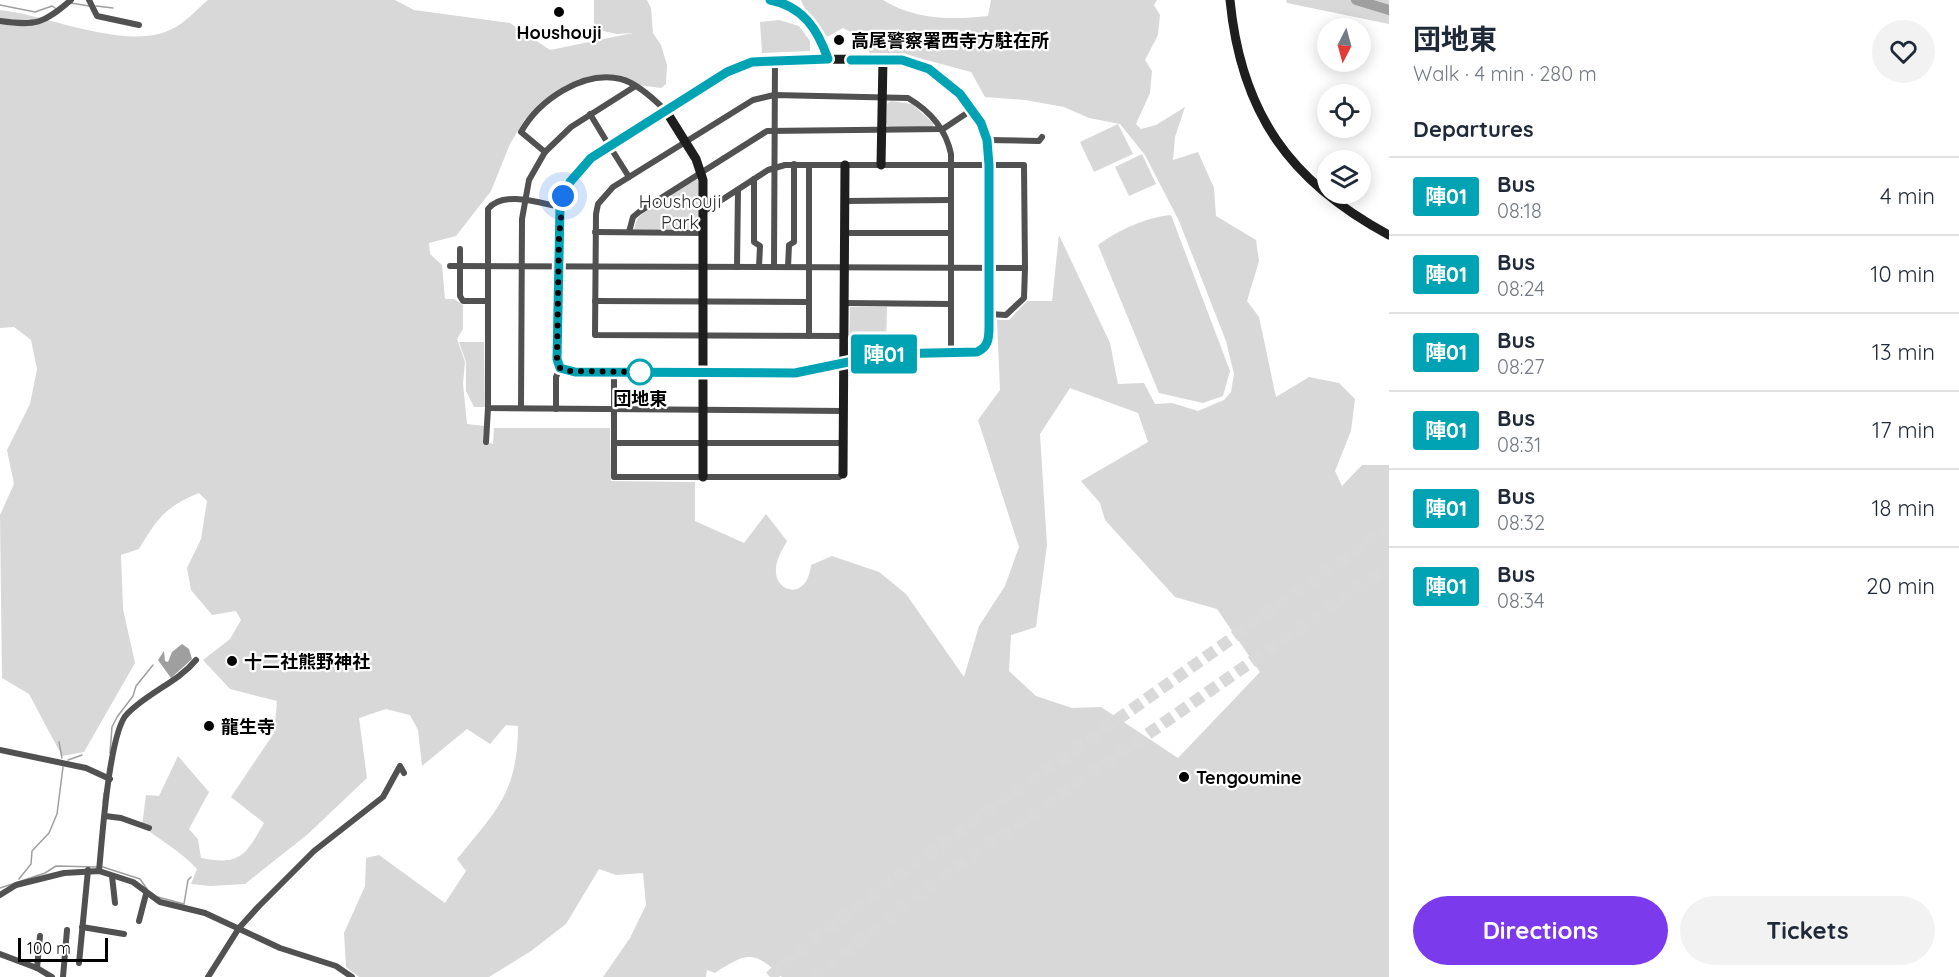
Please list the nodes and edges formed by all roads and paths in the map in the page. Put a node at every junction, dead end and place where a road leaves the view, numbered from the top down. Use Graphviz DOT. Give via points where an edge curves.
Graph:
graph roads {
  1 [pos="70,0"];
  2 [pos="89,0"];
  3 [pos="770,0"];
  4 [pos="1230,0"];
  5 [pos="0,21"];
  6 [pos="139,25"];
  7 [pos="828,59"];
  8 [pos="883,59"];
  9 [pos="775,60"];
  10 [pos="634,87"];
  11 [pos="774,95"];
  12 [pos="883,96"];
  13 [pos="973,109"];
  14 [pos="666,111"];
  15 [pos="590,114"];
  16 [pos="774,129"];
  17 [pos="944,129"];
  18 [pos="882,130"];
  19 [pos="1042,137"];
  20 [pos="987,140"];
  21 [pos="607,142"];
  22 [pos="685,142"];
  23 [pos="612,150"];
  24 [pos="544,152"];
  25 [pos="794,164"];
  26 [pos="809,165"];
  27 [pos="845,165"];
  28 [pos="881,165"];
  29 [pos="952,165"];
  30 [pos="989,165"];
  31 [pos="774,167"];
  32 [pos="701,171"];
  33 [pos="629,177"];
  34 [pos="754,179"];
  35 [pos="738,190"];
  36 [pos="524,200"];
  37 [pos="951,200"];
  38 [pos="844,201"];
  39 [pos="560,207"];
  40 [pos="703,212"];
  41 [pos="595,232"];
  42 [pos="628,232"];
  43 [pos="703,233"];
  44 [pos="844,233"];
  45 [pos="951,233"];
  46 [pos="1389,235"];
  47 [pos="460,249"];
  48 [pos="450,266"];
  49 [pos="488,266"];
  50 [pos="522,266"];
  51 [pos="595,266"];
  52 [pos="459,267"];
  53 [pos="559,267"];
  54 [pos="703,267"];
  55 [pos="737,267"];
  56 [pos="759,267"];
  57 [pos="774,267"];
  58 [pos="788,267"];
  59 [pos="809,267"];
  60 [pos="845,268"];
  61 [pos="951,268"];
  62 [pos="989,268"];
  63 [pos="1024,268"];
  64 [pos="488,301"];
  65 [pos="595,301"];
  66 [pos="703,302"];
  67 [pos="809,302"];
  68 [pos="844,303"];
  69 [pos="951,304"];
  70 [pos="989,314"];
  71 [pos="703,335"];
  72 [pos="809,336"];
  73 [pos="844,336"];
  74 [pos="951,353"];
  75 [pos="844,363"];
  76 [pos="560,368"];
  77 [pos="614,372"];
  78 [pos="703,372"];
  79 [pos="488,408"];
  80 [pos="521,408"];
  81 [pos="556,409"];
  82 [pos="613,409"];
  83 [pos="703,409"];
  84 [pos="843,411"];
  85 [pos="486,442"];
  86 [pos="614,443"];
  87 [pos="702,443"];
  88 [pos="843,443"];
  89 [pos="843,474"];
  90 [pos="703,477"];
  91 [pos="196,660"];
  92 [pos="0,750"];
  93 [pos="404,773"];
  94 [pos="110,779"];
  95 [pos="105,816"];
  96 [pos="149,828"];
  97 [pos="88,870"];
  98 [pos="99,871"];
  99 [pos="112,876"];
  100 [pos="146,894"];
  101 [pos="0,895"];
  102 [pos="115,903"];
  103 [pos="139,921"];
  104 [pos="82,927"];
  105 [pos="240,928"];
  106 [pos="67,930"];
  107 [pos="124,934"];
  108 [pos="40,936"];
  109 [pos="65,945"];
  110 [pos="81,946"];
  111 [pos="0,954"];
  112 [pos="79,963"];
  113 [pos="37,968"];
  114 [pos="52,977"];
  115 [pos="63,977"];
  116 [pos="208,977"];
  117 [pos="352,977"];
  1 -- 5 [label="street" via="36,24"];
  2 -- 6 [label="street" via="97,16"];
  3 -- 7 [label="street" via="807,19 820,36"];
  4 -- 46 [label="street" via="1240,62 1279,146 1300,173 1322,192"];
  7 -- 8 [label="street"];
  7 -- 9 [label="street"];
  8 -- 12 [label="street"];
  8 -- 13 [label="street" via="902,60 929,69"];
  9 -- 11 [label="street"];
  9 -- 14 [label="street" via="752,62 727,72"];
  10 -- 14 [label="street"];
  10 -- 15 [label="street"];
  10 -- 24 [label="street" via="623,79 582,81 553,98 521,132"];
  11 -- 12 [label="street"];
  11 -- 16 [label="street"];
  11 -- 22 [label="street" via="744,104"];
  12 -- 17 [label="street" via="918,103"];
  12 -- 18 [label="street"];
  13 -- 17 [label="street"];
  13 -- 20 [label="street"];
  14 -- 22 [label="street"];
  14 -- 39 [label="street" via="591,158 570,182"];
  15 -- 21 [label="street"];
  15 -- 24 [label="street"];
  16 -- 18 [label="street"];
  16 -- 31 [label="street"];
  16 -- 32 [label="street" via="761,133"];
  17 -- 18 [label="street"];
  17 -- 29 [label="street"];
  18 -- 28 [label="street"];
  19 -- 20 [label="street" via="1039,141"];
  20 -- 30 [label="street"];
  22 -- 32 [label="street"];
  22 -- 33 [label="street"];
  23 -- 33 [label="street"];
  24 -- 36 [label="street" via="529,180"];
  25 -- 26 [label="street"];
  25 -- 31 [label="street"];
  25 -- 58 [label="street" via="794,242 789,245"];
  26 -- 27 [label="street"];
  26 -- 59 [label="street"];
  27 -- 28 [label="street"];
  27 -- 38 [label="street"];
  28 -- 29 [label="street"];
  29 -- 30 [label="street"];
  29 -- 37 [label="street"];
  30 -- 62 [label="street"];
  30 -- 63 [label="street" via="1024,165"];
  31 -- 34 [label="street"];
  31 -- 57 [label="street"];
  32 -- 40 [label="street"];
  32 -- 42 [label="street" via="639,212"];
  33 -- 41 [label="street" via="598,204"];
  34 -- 35 [label="street"];
  34 -- 56 [label="street" via="754,242 760,246"];
  35 -- 40 [label="street"];
  35 -- 55 [label="street"];
  36 -- 39 [label="street"];
  36 -- 49 [label="street" via="498,201 488,209"];
  36 -- 50 [label="street"];
  37 -- 38 [label="street"];
  37 -- 45 [label="street"];
  38 -- 44 [label="street"];
  39 -- 53 [label="street"];
  40 -- 43 [label="street"];
  41 -- 42 [label="street"];
  41 -- 51 [label="street"];
  42 -- 43 [label="street"];
  43 -- 54 [label="street"];
  44 -- 45 [label="street"];
  44 -- 60 [label="street"];
  45 -- 61 [label="street"];
  47 -- 52 [label="street"];
  48 -- 52 [label="street"];
  49 -- 50 [label="street"];
  49 -- 52 [label="street"];
  49 -- 64 [label="street"];
  50 -- 53 [label="street"];
  50 -- 80 [label="street"];
  51 -- 53 [label="street"];
  51 -- 54 [label="street"];
  51 -- 65 [label="street"];
  52 -- 64 [label="street" via="463,300"];
  53 -- 76 [label="street"];
  54 -- 55 [label="street"];
  54 -- 66 [label="street"];
  55 -- 56 [label="street"];
  56 -- 57 [label="street"];
  57 -- 58 [label="street"];
  58 -- 59 [label="street"];
  59 -- 60 [label="street"];
  59 -- 67 [label="street"];
  60 -- 61 [label="street"];
  60 -- 68 [label="street"];
  61 -- 62 [label="street"];
  61 -- 69 [label="street"];
  62 -- 63 [label="street"];
  62 -- 70 [label="street"];
  63 -- 70 [label="street" via="1024,298 1006,315"];
  64 -- 79 [label="street"];
  65 -- 66 [label="street"];
  65 -- 71 [label="street" via="595,335"];
  66 -- 67 [label="street"];
  66 -- 71 [label="street"];
  67 -- 72 [label="street"];
  68 -- 69 [label="street"];
  68 -- 73 [label="street"];
  69 -- 74 [label="street"];
  70 -- 74 [label="street" via="989,339 983,350"];
  71 -- 72 [label="street"];
  71 -- 78 [label="street"];
  72 -- 73 [label="street"];
  73 -- 75 [label="street"];
  74 -- 75 [label="street" via="887,354"];
  75 -- 78 [label="street" via="795,373"];
  75 -- 84 [label="street"];
  76 -- 77 [label="street"];
  76 -- 81 [label="street" via="556,377"];
  77 -- 78 [label="street"];
  77 -- 82 [label="street"];
  78 -- 83 [label="street"];
  79 -- 80 [label="street"];
  79 -- 85 [label="street"];
  80 -- 81 [label="street"];
  81 -- 82 [label="street"];
  82 -- 83 [label="street"];
  82 -- 86 [label="street"];
  83 -- 84 [label="street"];
  83 -- 87 [label="street"];
  84 -- 88 [label="street"];
  86 -- 87 [label="street"];
  86 -- 90 [label="street" via="614,477"];
  87 -- 88 [label="street"];
  87 -- 90 [label="street"];
  88 -- 89 [label="street"];
  89 -- 90 [label="street"];
  91 -- 94 [label="street" via="177,680 126,715 118,730"];
  92 -- 94 [label="street" via="86,768"];
  93 -- 105 [label="street" via="400,766 383,797 314,851"];
  94 -- 95 [label="street"];
  95 -- 96 [label="street"];
  95 -- 98 [label="street"];
  97 -- 98 [label="street"];
  97 -- 101 [label="street" via="16,885"];
  97 -- 104 [label="street"];
  98 -- 99 [label="street"];
  99 -- 100 [label="street" via="133,882"];
  99 -- 102 [label="street"];
  100 -- 103 [label="street"];
  100 -- 105 [label="street"];
  104 -- 107 [label="street"];
  104 -- 110 [label="street"];
  105 -- 116 [label="street"];
  105 -- 117 [label="street" via="280,948 336,966"];
  106 -- 109 [label="street"];
  108 -- 113 [label="street"];
  109 -- 110 [label="street"];
  109 -- 115 [label="street"];
  110 -- 112 [label="street"];
  111 -- 113 [label="street"];
  113 -- 114 [label="street"];
}
